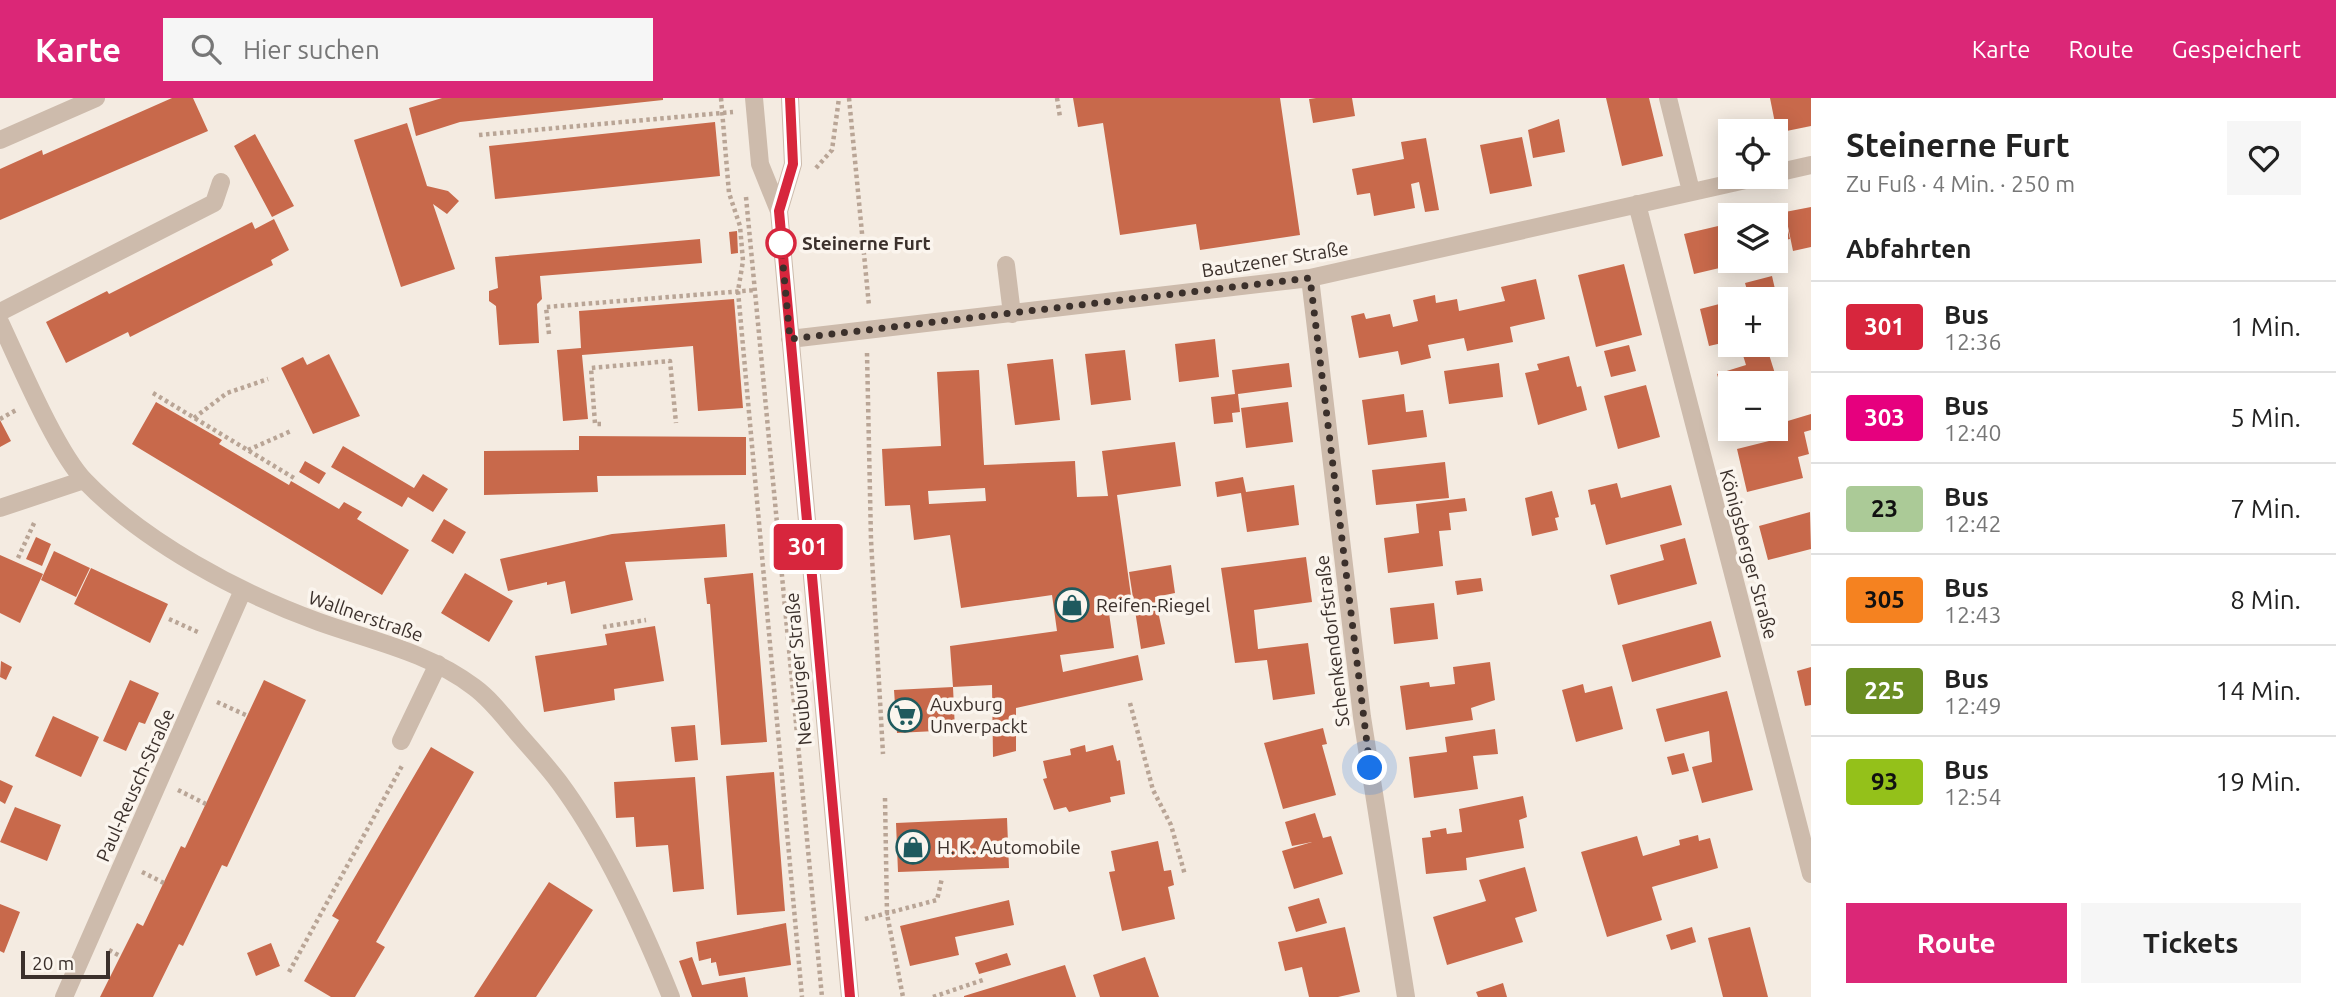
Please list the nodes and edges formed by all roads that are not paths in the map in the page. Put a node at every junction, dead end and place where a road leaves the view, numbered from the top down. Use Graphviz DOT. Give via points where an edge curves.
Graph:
graph roads {
  1 [pos="96,98"];
  2 [pos="790,98"];
  3 [pos="1668,98"];
  4 [pos="755,104"];
  5 [pos="0,140"];
  6 [pos="1811,165"];
  7 [pos="1788,170"];
  8 [pos="221,181"];
  9 [pos="1718,185"];
  10 [pos="1691,191"];
  11 [pos="1637,204"];
  12 [pos="779,211"];
  13 [pos="1006,265"];
  14 [pos="1310,278"];
  15 [pos="0,312"];
  16 [pos="1012,314"];
  17 [pos="0,322"];
  18 [pos="790,339"];
  19 [pos="84,480"];
  20 [pos="0,508"];
  21 [pos="243,590"];
  22 [pos="438,664"];
  23 [pos="404,749"];
  24 [pos="1811,874"];
  25 [pos="64,997"];
  26 [pos="671,997"];
  27 [pos="850,997"];
  28 [pos="1406,997"];
  1 -- 5 [label="street"];
  2 -- 12 [label="street, Neuburger Straße" via="793,164"];
  3 -- 10 [label="street"];
  4 -- 12 [label="street, Neuburger Straße" via="760,164"];
  6 -- 7 [label="street"];
  8 -- 15 [label="street" via="214,203"];
  9 -- 10 [label="street, Bautzener Straße"];
  10 -- 11 [label="street, Bautzener Straße"];
  11 -- 14 [label="street, Bautzener Straße"];
  11 -- 24 [label="street, Königsberger Straße"];
  12 -- 18 [label="street, Neuburger Straße"];
  13 -- 16 [label="street"];
  14 -- 16 [label="street, Bautzener Straße"];
  14 -- 28 [label="street, Schenkendorfstraße" via="1362,717"];
  16 -- 18 [label="street, Bautzener Straße"];
  17 -- 19 [label="street, Wallnerstraße" via="64,450"];
  18 -- 27 [label="street, Neuburger Straße"];
  19 -- 20 [label="street"];
  19 -- 21 [label="street, Wallnerstraße" via="140,526"];
  21 -- 22 [label="street, Wallnerstraße" via="320,623"];
  21 -- 25 [label="street, Paul-Reusch-Straße"];
  22 -- 23 [label="street"];
  22 -- 26 [label="street, Wallnerstraße" via="489,699 577,807 647,937"];
}
